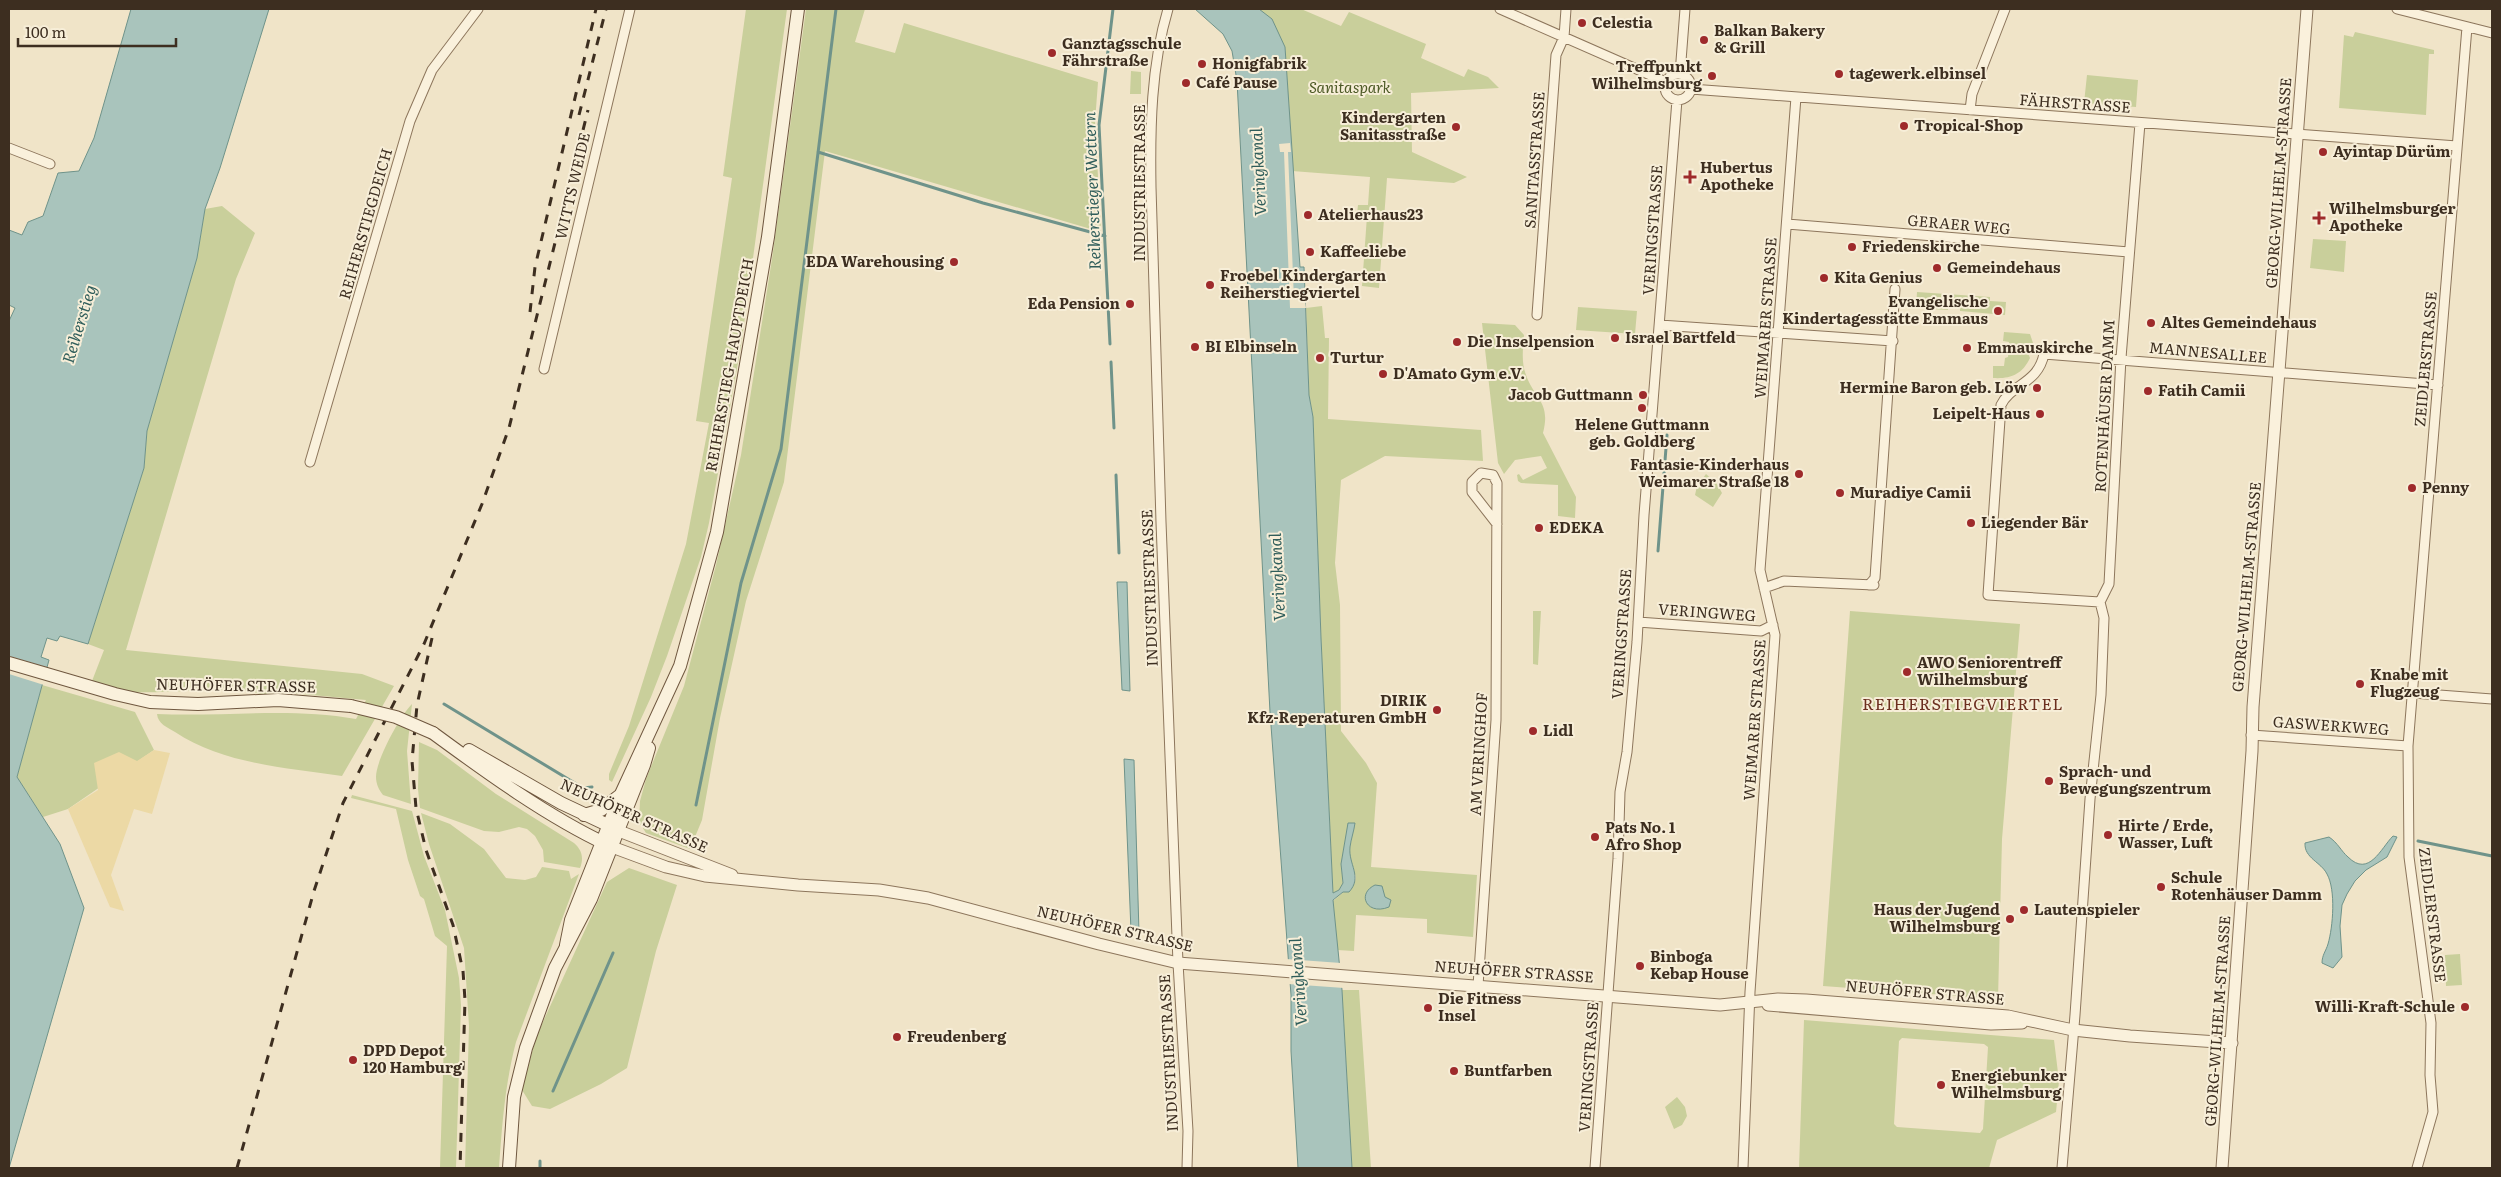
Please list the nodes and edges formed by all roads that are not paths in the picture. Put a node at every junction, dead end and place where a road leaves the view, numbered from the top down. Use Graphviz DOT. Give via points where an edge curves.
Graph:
graph roads {
  1 [pos="478,9"];
  2 [pos="630,9"];
  3 [pos="798,9"];
  4 [pos="1168,9"];
  5 [pos="1500,9"];
  6 [pos="1566,9"];
  7 [pos="1684,9"];
  8 [pos="2005,9"];
  9 [pos="2307,9"];
  10 [pos="2397,9"];
  11 [pos="2466,27"];
  12 [pos="2492,34"];
  13 [pos="1564,37"];
  14 [pos="1680,74"];
  15 [pos="1666,82"];
  16 [pos="1691,89"];
  17 [pos="1796,97"];
  18 [pos="1677,100"];
  19 [pos="1970,110"];
  20 [pos="2140,122"];
  21 [pos="2297,134"];
  22 [pos="2457,146"];
  23 [pos="9,148"];
  24 [pos="50,164"];
  25 [pos="1787,224"];
  26 [pos="2129,252"];
  27 [pos="1895,289"];
  28 [pos="1537,315"];
  29 [pos="1660,326"];
  30 [pos="1779,334"];
  31 [pos="1893,341"];
  32 [pos="2121,358"];
  33 [pos="544,369"];
  34 [pos="2280,373"];
  35 [pos="2438,385"];
  36 [pos="310,462"];
  37 [pos="1497,524"];
  38 [pos="1764,588"];
  39 [pos="2100,602"];
  40 [pos="1638,622"];
  41 [pos="1773,625"];
  42 [pos="9,663"];
  43 [pos="2413,693"];
  44 [pos="2492,698"];
  45 [pos="656,718"];
  46 [pos="433,733"];
  47 [pos="2252,735"];
  48 [pos="2408,746"];
  49 [pos="621,794"];
  50 [pos="584,815"];
  51 [pos="613,828"];
  52 [pos="607,844"];
  53 [pos="746,880"];
  54 [pos="1178,963"];
  55 [pos="1478,986"];
  56 [pos="1608,995"];
  57 [pos="1749,1003"];
  58 [pos="2073,1030"];
  59 [pos="2232,1042"];
  60 [pos="509,1168"];
  61 [pos="1187,1168"];
  62 [pos="1595,1168"];
  63 [pos="1743,1168"];
  64 [pos="2062,1168"];
  65 [pos="2222,1168"];
  66 [pos="2418,1168"];
  1 -- 36 [label="street, REIHERSTIEGDEICH" via="432,70 410,121"];
  2 -- 33 [label="street, WITTS WEIDE"];
  3 -- 45 [label="main road, REIHERSTIEG-HAUPTDEICH" via="768,237 717,532 680,666"];
  4 -- 54 [label="street, INDUSTRIESTRASSE" via="1161,33 1150,142"];
  5 -- 13 [label="street"];
  6 -- 13 [label="street, SANITASSTRASSE"];
  7 -- 14 [label="street"];
  8 -- 19 [label="street" via="1972,94"];
  9 -- 21 [label="street, GEORG-WILHELM-STRASSE"];
  10 -- 11 [label="street"];
  11 -- 12 [label="street"];
  11 -- 22 [label="street, ZEIDLERSTRASSE"];
  13 -- 15 [label="street"];
  13 -- 28 [label="street, SANITASSTRASSE" via="1556,54"];
  14 -- 15 [label="street"];
  14 -- 16 [label="street" via="1688,79"];
  15 -- 18 [label="street" via="1667,94"];
  16 -- 17 [label="street, FÄHRSTRASSE"];
  16 -- 18 [label="street" via="1686,98"];
  17 -- 19 [label="street, FÄHRSTRASSE"];
  17 -- 25 [label="street, WEIMARER STRASSE"];
  18 -- 29 [label="street, VERINGSTRASSE"];
  19 -- 20 [label="street, FÄHRSTRASSE"];
  20 -- 21 [label="street, FÄHRSTRASSE"];
  20 -- 26 [label="street, ROTENHÄUSER DAMM"];
  21 -- 22 [label="street, FÄHRSTRASSE"];
  21 -- 34 [label="street, GEORG-WILHELM-STRASSE"];
  22 -- 35 [label="street, ZEIDLERSTRASSE"];
  23 -- 24 [label="street"];
  25 -- 26 [label="street, GERAER WEG"];
  25 -- 30 [label="street, WEIMARER STRASSE"];
  26 -- 32 [label="street, ROTENHÄUSER DAMM"];
  27 -- 31 [label="street"];
  29 -- 30 [label="street"];
  29 -- 40 [label="street, VERINGSTRASSE"];
  30 -- 31 [label="street"];
  30 -- 38 [label="street, WEIMARER STRASSE" via="1760,570"];
  31 -- 38 [label="street" via="1872,585 1784,581"];
  32 -- 34 [label="street, MANNESALLEE"];
  32 -- 39 [label="street, ROTENHÄUSER DAMM" via="2109,584"];
  32 -- 39 [label="street, MANNESALLEE" via="2044,354 2030,380 2006,397 2001,405 1988,594"];
  34 -- 35 [label="street, MANNESALLEE"];
  34 -- 47 [label="street, GEORG-WILHELM-STRASSE"];
  35 -- 43 [label="street, ZEIDLERSTRASSE"];
  37 -- 37 [label="street, AM VERINGHOF" via="1472,492 1472,482 1481,473 1493,475 1497,483"];
  37 -- 55 [label="street, AM VERINGHOF" via="1496,720"];
  38 -- 41 [label="street, WEIMARER STRASSE"];
  39 -- 58 [label="street" via="2104,618 2101,695"];
  40 -- 41 [label="street, VERINGWEG" via="1761,631"];
  40 -- 56 [label="street, VERINGSTRASSE" via="1627,752 1620,792"];
  41 -- 57 [label="street, WEIMARER STRASSE" via="1775,635"];
  42 -- 46 [label="main road, NEUHÖFER STRASSE, bridge" via="115,694 160,703 278,700 351,706 396,717"];
  43 -- 44 [label="street"];
  43 -- 48 [label="street, ZEIDLERSTRASSE"];
  45 -- 49 [label="main road, REIHERSTIEG-HAUPTDEICH"];
  45 -- 51 [label="main road, REIHERSTIEG-HAUPTDEICH" via="644,765"];
  46 -- 50 [label="main road, NEUHÖFER STRASSE"];
  46 -- 52 [label="main road, NEUHÖFER STRASSE" via="507,785"];
  47 -- 48 [label="street, GASWERKWEG"];
  47 -- 59 [label="street, GEORG-WILHELM-STRASSE"];
  48 -- 66 [label="street, ZEIDLERSTRASSE" via="2409,856 2431,1023 2433,1112"];
  49 -- 50 [label="main road" via="601,810"];
  49 -- 51 [label="main road, REIHERSTIEG-HAUPTDEICH"];
  50 -- 51 [label="main road, NEUHÖFER STRASSE"];
  51 -- 52 [label="main road, REIHERSTIEG-HAUPTDEICH"];
  51 -- 53 [label="street, NEUHÖFER STRASSE"];
  52 -- 53 [label="street, NEUHÖFER STRASSE" via="686,872"];
  52 -- 60 [label="main road, REIHERSTIEG-HAUPTDEICH" via="581,923 566,945 520,1065"];
  53 -- 54 [label="street, NEUHÖFER STRASSE" via="900,893"];
  54 -- 55 [label="street, NEUHÖFER STRASSE"];
  54 -- 61 [label="street, INDUSTRIESTRASSE" via="1188,1131"];
  55 -- 56 [label="street, NEUHÖFER STRASSE"];
  56 -- 57 [label="street, NEUHÖFER STRASSE" via="1720,1005"];
  56 -- 62 [label="street, VERINGSTRASSE"];
  57 -- 58 [label="street, NEUHÖFER STRASSE" via="1991,1024 2038,1022"];
  57 -- 63 [label="street, WEIMARER STRASSE"];
  58 -- 59 [label="street, NEUHÖFER STRASSE"];
  58 -- 64 [label="street"];
  59 -- 65 [label="street, GEORG-WILHELM-STRASSE"];
}
